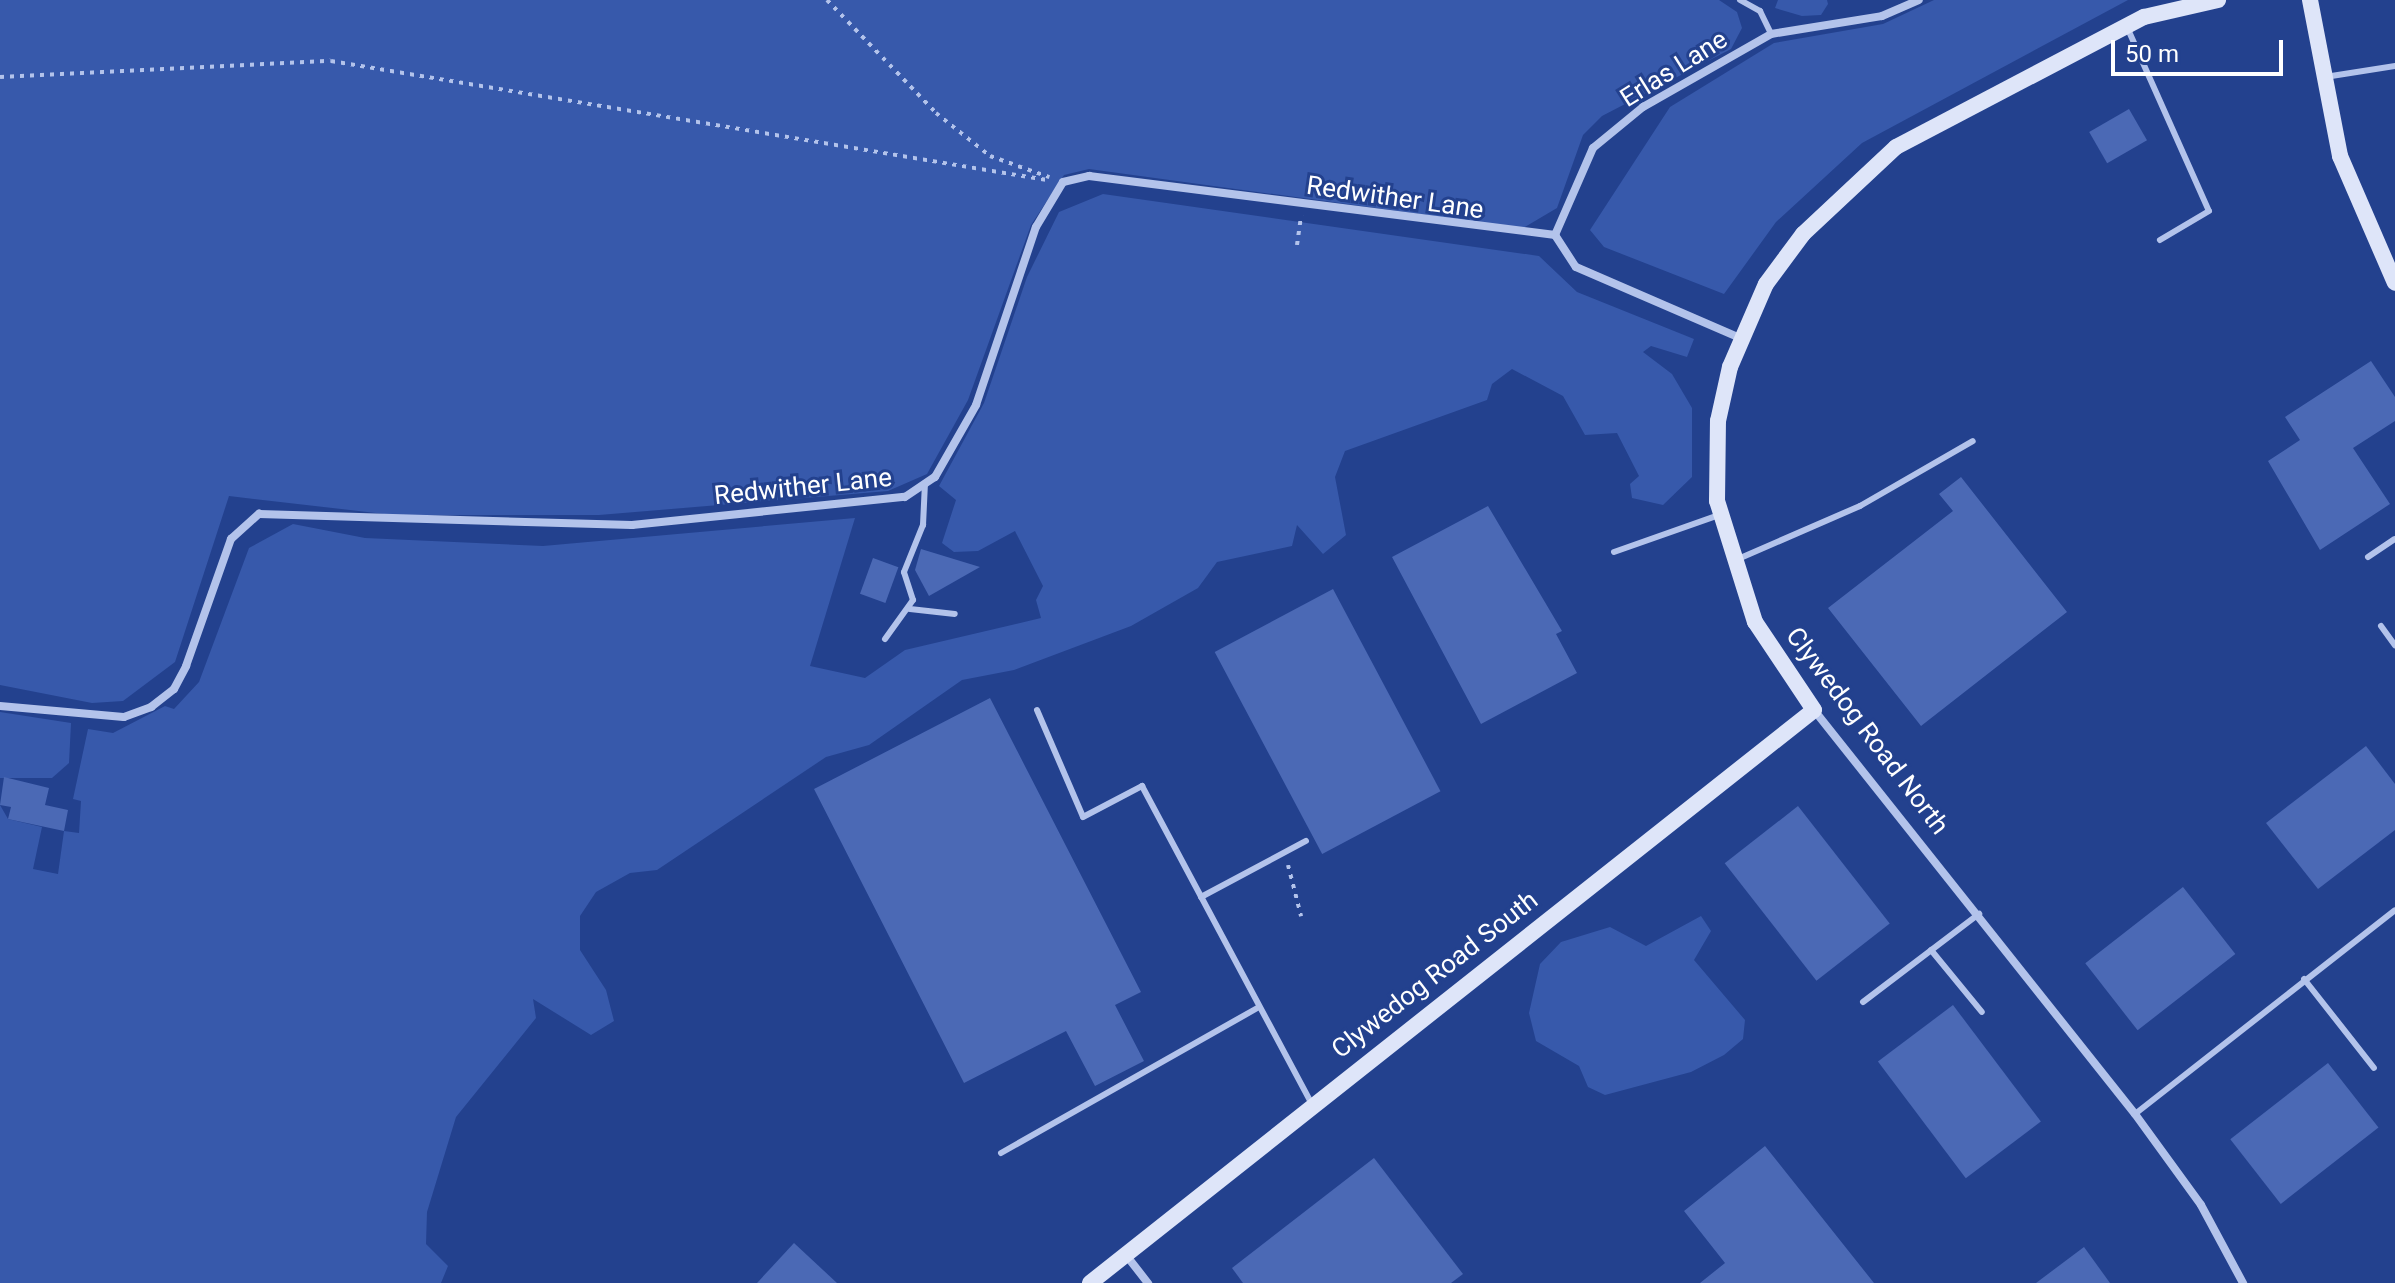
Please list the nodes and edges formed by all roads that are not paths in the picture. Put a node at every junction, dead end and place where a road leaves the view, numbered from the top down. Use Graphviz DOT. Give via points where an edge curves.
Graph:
graph roads {
  1 [pos="1740,0"];
  2 [pos="1919,0"];
  3 [pos="2218,0"];
  4 [pos="2310,0"];
  5 [pos="2127,27"];
  6 [pos="1771,34"];
  7 [pos="2395,66"];
  8 [pos="2321,78"];
  9 [pos="1555,235"];
  10 [pos="2160,240"];
  11 [pos="2395,283"];
  12 [pos="1738,337"];
  13 [pos="1973,441"];
  14 [pos="925,483"];
  15 [pos="1719,515"];
  16 [pos="2395,539"];
  17 [pos="1614,552"];
  18 [pos="2368,557"];
  19 [pos="1731,562"];
  20 [pos="910,609"];
  21 [pos="955,614"];
  22 [pos="2381,626"];
  23 [pos="885,639"];
  24 [pos="2395,645"];
  25 [pos="0,706"];
  26 [pos="1037,710"];
  27 [pos="1814,710"];
  28 [pos="1306,841"];
  29 [pos="1201,897"];
  30 [pos="2395,910"];
  31 [pos="1979,914"];
  32 [pos="1931,950"];
  33 [pos="2304,979"];
  34 [pos="1863,1002"];
  35 [pos="1259,1007"];
  36 [pos="1982,1012"];
  37 [pos="2374,1068"];
  38 [pos="1311,1103"];
  39 [pos="2135,1114"];
  40 [pos="1001,1153"];
  41 [pos="1122,1251"];
  42 [pos="1090,1283"];
  43 [pos="1148,1283"];
  44 [pos="2243,1283"];
  1 -- 6 [label="lane" via="1760,11"];
  2 -- 6 [label="street, Erlas Lane" via="1882,16"];
  3 -- 5 [label="street, Clywedog Road North"];
  4 -- 8 [label="street"];
  5 -- 10 [label="lane" via="2209,211"];
  5 -- 12 [label="street, Clywedog Road North" via="1896,147 1803,234"];
  6 -- 9 [label="street, Erlas Lane" via="1643,107 1593,148"];
  7 -- 8 [label="lane"];
  8 -- 11 [label="street" via="2340,156"];
  9 -- 12 [label="street" via="1576,267"];
  9 -- 14 [label="street, Redwither Lane" via="1089,176 1063,182 1036,227 976,405"];
  12 -- 15 [label="street, Clywedog Road North" via="1718,421"];
  13 -- 19 [label="lane" via="1860,506"];
  14 -- 20 [label="lane" via="923,525 904,572 913,590"];
  14 -- 25 [label="street, Redwither Lane" via="905,497 632,525 259,514 231,539 186,666 174,689 151,707 124,717"];
  15 -- 17 [label="lane"];
  15 -- 19 [label="street, Clywedog Road North"];
  16 -- 18 [label="lane"];
  19 -- 27 [label="street, Clywedog Road North" via="1755,622"];
  20 -- 21 [label="lane"];
  20 -- 23 [label="lane"];
  22 -- 24 [label="lane"];
  26 -- 29 [label="lane" via="1083,817 1142,786"];
  27 -- 31 [label="street, Clywedog Road North"];
  27 -- 38 [label="street, Clywedog Road South"];
  28 -- 29 [label="lane"];
  29 -- 35 [label="lane"];
  30 -- 33 [label="lane"];
  31 -- 32 [label="lane"];
  31 -- 39 [label="street, Clywedog Road North"];
  32 -- 34 [label="lane"];
  32 -- 36 [label="lane"];
  33 -- 37 [label="lane"];
  33 -- 39 [label="lane"];
  35 -- 38 [label="lane"];
  35 -- 40 [label="lane"];
  38 -- 41 [label="street, Clywedog Road South"];
  39 -- 44 [label="street, Clywedog Road North" via="2201,1205"];
  41 -- 42 [label="street, Clywedog Road South"];
  41 -- 43 [label="street"];
}
